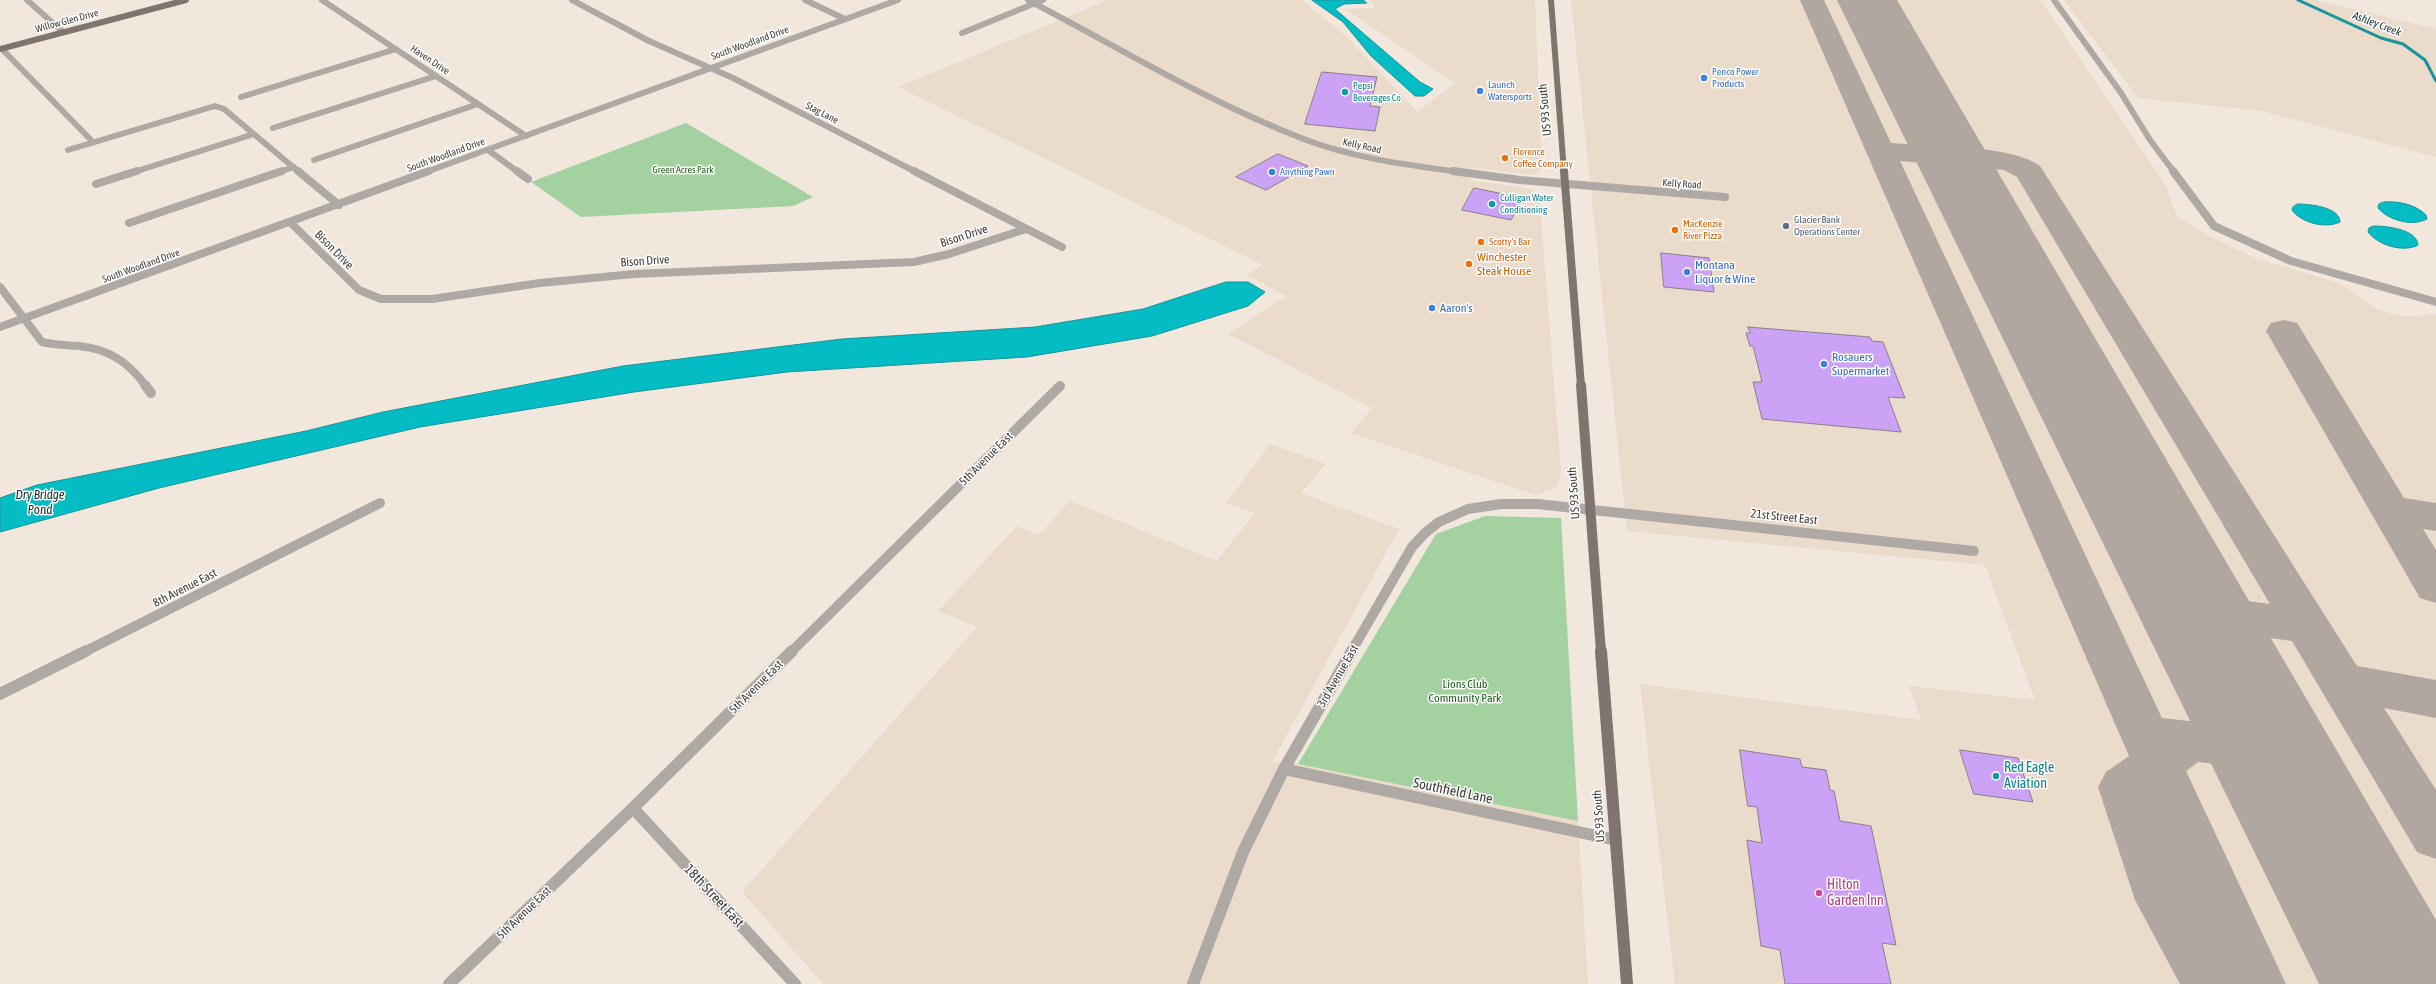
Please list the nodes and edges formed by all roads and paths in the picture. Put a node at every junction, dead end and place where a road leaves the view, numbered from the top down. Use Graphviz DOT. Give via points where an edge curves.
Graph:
graph roads {
  1 [pos="28,0"];
  2 [pos="186,0"];
  3 [pos="322,0"];
  4 [pos="572,0"];
  5 [pos="804,0"];
  6 [pos="898,0"];
  7 [pos="1043,0"];
  8 [pos="1551,0"];
  9 [pos="2054,0"];
  10 [pos="1031,2"];
  11 [pos="845,19"];
  12 [pos="63,32"];
  13 [pos="962,33"];
  14 [pos="1,49"];
  15 [pos="396,49"];
  16 [pos="711,68"];
  17 [pos="436,76"];
  18 [pos="241,97"];
  19 [pos="478,104"];
  20 [pos="272,128"];
  21 [pos="254,134"];
  22 [pos="526,136"];
  23 [pos="93,142"];
  24 [pos="68,150"];
  25 [pos="488,150"];
  26 [pos="314,160"];
  27 [pos="294,167"];
  28 [pos="528,179"];
  29 [pos="96,184"];
  30 [pos="1566,185"];
  31 [pos="1725,197"];
  32 [pos="339,205"];
  33 [pos="129,223"];
  34 [pos="291,223"];
  35 [pos="1026,228"];
  36 [pos="1062,247"];
  37 [pos="0,287"];
  38 [pos="2436,302"];
  39 [pos="23,319"];
  40 [pos="0,327"];
  41 [pos="1060,386"];
  42 [pos="151,393"];
  43 [pos="380,503"];
  44 [pos="1590,510"];
  45 [pos="1974,551"];
  46 [pos="0,694"];
  47 [pos="1284,769"];
  48 [pos="633,808"];
  49 [pos="1616,840"];
  50 [pos="449,984"];
  51 [pos="794,984"];
  52 [pos="1193,984"];
  53 [pos="1627,984"];
  1 -- 12 [label="street"];
  2 -- 12 [label="main road, Willow Glen Drive"];
  3 -- 15 [label="street, Haven Drive"];
  4 -- 16 [label="street, Stag Lane" via="643,38"];
  5 -- 11 [label="street"];
  6 -- 11 [label="street, South Woodland Drive"];
  7 -- 10 [label="street"];
  8 -- 30 [label="main road, US 93 South"];
  9 -- 38 [label="street" via="2121,93 2150,140 2214,226 2291,261"];
  10 -- 13 [label="street"];
  10 -- 30 [label="street, Kelly Road" via="1218,100 1316,143 1383,161"];
  11 -- 16 [label="street, South Woodland Drive"];
  12 -- 14 [label="main road, Willow Glen Drive"];
  14 -- 23 [label="street"];
  15 -- 17 [label="street, Haven Drive"];
  15 -- 18 [label="street"];
  16 -- 22 [label="street, South Woodland Drive"];
  16 -- 35 [label="street, Stag Lane"];
  17 -- 19 [label="street, Haven Drive"];
  17 -- 20 [label="street"];
  19 -- 22 [label="street, Haven Drive"];
  19 -- 26 [label="street"];
  21 -- 23 [label="street" via="224,109 215,106"];
  21 -- 27 [label="street"];
  21 -- 29 [label="street"];
  22 -- 25 [label="street, South Woodland Drive"];
  23 -- 24 [label="street"];
  25 -- 28 [label="street"];
  25 -- 32 [label="street, South Woodland Drive"];
  27 -- 32 [label="street"];
  27 -- 33 [label="street"];
  30 -- 31 [label="street, Kelly Road"];
  30 -- 44 [label="main road, US 93 South"];
  32 -- 34 [label="street, South Woodland Drive"];
  34 -- 35 [label="street, Bison Drive" via="359,290 381,299 408,300 634,274 914,262 949,254"];
  34 -- 39 [label="street, South Woodland Drive"];
  35 -- 36 [label="street, Stag Lane"];
  37 -- 39 [label="street"];
  39 -- 40 [label="street, South Woodland Drive"];
  39 -- 42 [label="street" via="42,342 108,350 127,364"];
  41 -- 48 [label="street, 5th Avenue East"];
  43 -- 46 [label="street, 8th Avenue East"];
  44 -- 45 [label="street, 21st Street East"];
  44 -- 47 [label="street, 3rd Avenue East" via="1537,504 1479,506 1450,515 1425,532 1412,547"];
  44 -- 49 [label="main road, US 93 South"];
  47 -- 49 [label="street, Southfield Lane"];
  47 -- 52 [label="street, 3rd Avenue East" via="1243,852"];
  48 -- 50 [label="street, 5th Avenue East"];
  48 -- 51 [label="street, 18th Street East"];
  49 -- 53 [label="main road, US 93 South"];
}
